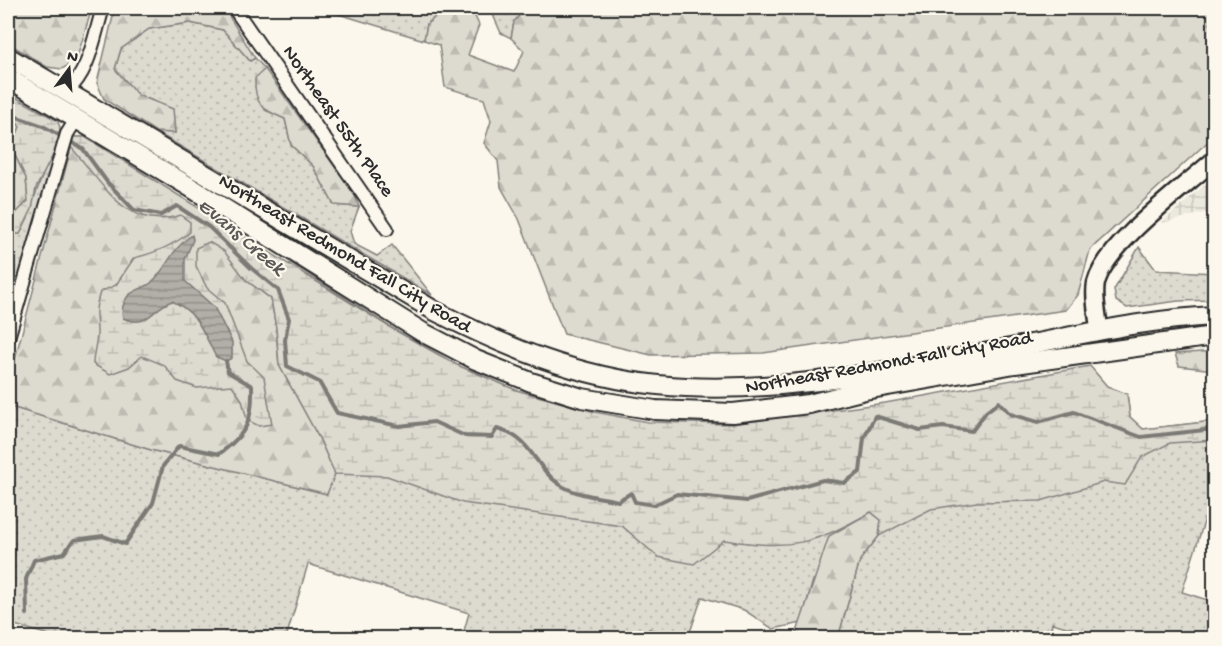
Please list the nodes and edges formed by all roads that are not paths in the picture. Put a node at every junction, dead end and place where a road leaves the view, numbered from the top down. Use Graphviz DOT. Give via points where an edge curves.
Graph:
graph roads {
  1 [pos="103,8"];
  2 [pos="234,8"];
  3 [pos="8,57"];
  4 [pos="8,78"];
  5 [pos="66,92"];
  6 [pos="37,94"];
  7 [pos="104,116"];
  8 [pos="80,120"];
  9 [pos="1215,160"];
  10 [pos="387,230"];
  11 [pos="1215,316"];
  12 [pos="1099,329"];
  13 [pos="1215,336"];
  14 [pos="8,338"];
  15 [pos="1103,351"];
  1 -- 5 [label="street" via="85,67"];
  2 -- 10 [label="street, Northeast 55th Place"];
  3 -- 5 [label="main road, Northeast Redmond Fall City Road"];
  4 -- 6 [label="main road, Northeast Redmond Fall City Road"];
  5 -- 6 [label="main road"];
  5 -- 7 [label="main road, Northeast Redmond Fall City Road"];
  6 -- 8 [label="main road, Northeast Redmond Fall City Road"];
  7 -- 8 [label="main road"];
  7 -- 12 [label="main road, Northeast Redmond Fall City Road" via="435,311 539,358 588,372 657,385 734,388 807,382"];
  8 -- 14 [label="street" via="65,140"];
  8 -- 15 [label="main road, Northeast Redmond Fall City Road" via="422,332 476,360 582,398 655,410 733,413 809,404 865,390"];
  9 -- 12 [label="street" via="1118,246 1104,264 1096,284"];
  11 -- 12 [label="main road, Northeast Redmond Fall City Road"];
  12 -- 15 [label="main road"];
  13 -- 15 [label="main road, Northeast Redmond Fall City Road"];
}
